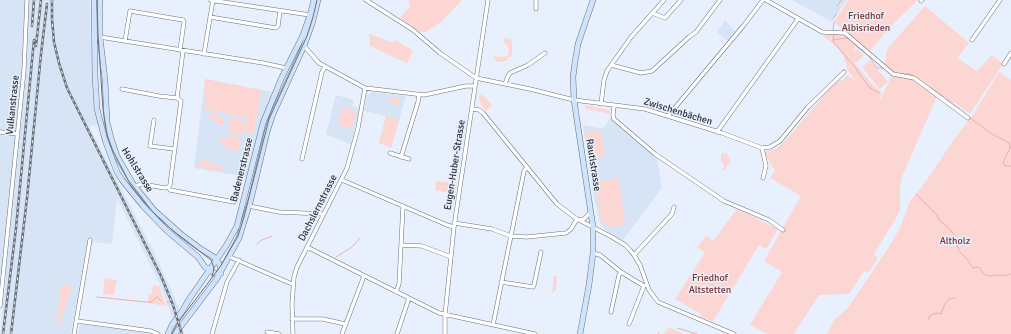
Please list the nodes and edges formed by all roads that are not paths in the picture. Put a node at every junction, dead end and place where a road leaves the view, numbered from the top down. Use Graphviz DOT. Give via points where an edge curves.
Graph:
graph roads {
  1 [pos="27,0"];
  2 [pos="94,0"];
  3 [pos="100,0"];
  4 [pos="212,0"];
  5 [pos="314,0"];
  6 [pos="318,0"];
  7 [pos="488,0"];
  8 [pos="536,0"];
  9 [pos="593,0"];
  10 [pos="664,0"];
  11 [pos="681,0"];
  12 [pos="720,0"];
  13 [pos="763,0"];
  14 [pos="766,0"];
  15 [pos="1000,0"];
  16 [pos="368,1"];
  17 [pos="242,2"];
  18 [pos="536,9"];
  19 [pos="280,11"];
  20 [pos="652,14"];
  21 [pos="310,15"];
  22 [pos="210,17"];
  23 [pos="798,19"];
  24 [pos="100,37"];
  25 [pos="972,40"];
  26 [pos="125,41"];
  27 [pos="302,45"];
  28 [pos="182,50"];
  29 [pos="546,53"];
  30 [pos="1011,53"];
  31 [pos="204,54"];
  32 [pos="1004,64"];
  33 [pos="611,65"];
  34 [pos="325,67"];
  35 [pos="286,68"];
  36 [pos="844,72"];
  37 [pos="476,78"];
  38 [pos="505,84"];
  39 [pos="475,86"];
  40 [pos="365,88"];
  41 [pos="122,89"];
  42 [pos="419,94"];
  43 [pos="177,98"];
  44 [pos="574,100"];
  45 [pos="601,104"];
  46 [pos="614,106"];
  47 [pos="472,109"];
  48 [pos="668,116"];
  49 [pos="968,118"];
  50 [pos="154,120"];
  51 [pos="0,132"];
  52 [pos="717,132"];
  53 [pos="18,134"];
  54 [pos="762,148"];
  55 [pos="174,149"];
  56 [pos="390,154"];
  57 [pos="401,157"];
  58 [pos="302,159"];
  59 [pos="409,159"];
  60 [pos="527,167"];
  61 [pos="764,178"];
  62 [pos="342,180"];
  63 [pos="135,186"];
  64 [pos="168,187"];
  65 [pos="234,202"];
  66 [pos="249,206"];
  67 [pos="404,206"];
  68 [pos="674,207"];
  69 [pos="591,212"];
  70 [pos="324,214"];
  71 [pos="578,220"];
  72 [pos="454,225"];
  73 [pos="593,227"];
  74 [pos="783,230"];
  75 [pos="510,236"];
  76 [pos="90,240"];
  77 [pos="401,245"];
  78 [pos="226,246"];
  79 [pos="307,247"];
  80 [pos="541,252"];
  81 [pos="593,254"];
  82 [pos="634,255"];
  83 [pos="230,256"];
  84 [pos="451,257"];
  85 [pos="216,260"];
  86 [pos="239,260"];
  87 [pos="207,268"];
  88 [pos="621,272"];
  89 [pos="221,274"];
  90 [pos="364,276"];
  91 [pos="501,282"];
  92 [pos="292,284"];
  93 [pos="645,285"];
  94 [pos="396,292"];
  95 [pos="409,298"];
  96 [pos="0,306"];
  97 [pos="611,312"];
  98 [pos="445,315"];
  99 [pos="292,319"];
  100 [pos="77,321"];
  101 [pos="345,324"];
  102 [pos="629,324"];
  103 [pos="493,325"];
  104 [pos="267,332"];
  105 [pos="74,334"];
  106 [pos="158,334"];
  107 [pos="168,334"];
  108 [pos="175,334"];
  109 [pos="212,334"];
  110 [pos="279,334"];
  111 [pos="293,334"];
  112 [pos="342,334"];
  113 [pos="397,334"];
  114 [pos="445,334"];
  115 [pos="535,334"];
  116 [pos="580,334"];
  117 [pos="734,334"];
  1 -- 53 [label="street, Vulkanstrasse"];
  2 -- 87 [label="street, Hohlstrasse" via="98,110 116,170 153,217"];
  3 -- 24 [label="street, Hohlstrasse"];
  4 -- 17 [label="street"];
  4 -- 22 [label="street"];
  5 -- 21 [label="street, Badenerstrasse"];
  6 -- 27 [label="street, Badenerstrasse" via="314,20"];
  7 -- 37 [label="street, Eugen-Huber-Strasse"];
  8 -- 18 [label="street"];
  9 -- 44 [label="street, Rautistrasse" via="576,53"];
  10 -- 20 [label="street"];
  11 -- 20 [label="street" via="665,18"];
  12 -- 33 [label="street" via="696,32 652,71 640,73"];
  13 -- 48 [label="street"];
  14 -- 23 [label="street"];
  15 -- 25 [label="street"];
  16 -- 37 [label="street" via="413,30"];
  17 -- 19 [label="street"];
  19 -- 21 [label="street"];
  19 -- 22 [label="street" via="276,28"];
  20 -- 33 [label="street"];
  21 -- 27 [label="street, Badenerstrasse"];
  22 -- 31 [label="street"];
  23 -- 49 [label="street" via="824,33 845,33 893,74 914,78"];
  23 -- 52 [label="street"];
  24 -- 26 [label="street"];
  24 -- 63 [label="street, Hohlstrasse" via="108,130 117,156"];
  26 -- 28 [label="street"];
  26 -- 28 [label="street" via="130,11 183,20"];
  27 -- 34 [label="street"];
  27 -- 35 [label="street, Badenerstrasse"];
  27 -- 66 [label="street, Badenerstrasse" via="267,132"];
  28 -- 31 [label="street"];
  28 -- 43 [label="street"];
  29 -- 38 [label="street" via="510,74"];
  30 -- 32 [label="street"];
  31 -- 35 [label="street"];
  33 -- 45 [label="street" via="604,80"];
  34 -- 40 [label="street"];
  34 -- 58 [label="street"];
  35 -- 78 [label="street, Badenerstrasse" via="263,123 239,220"];
  36 -- 54 [label="street" via="804,111 780,141"];
  37 -- 38 [label="street, Zwischenbächen"];
  37 -- 39 [label="street, Eugen-Huber-Strasse"];
  38 -- 44 [label="street, Zwischenbächen"];
  39 -- 42 [label="street"];
  39 -- 47 [label="street, Eugen-Huber-Strasse"];
  40 -- 42 [label="street"];
  40 -- 62 [label="street, Dachslernstrasse" via="356,139"];
  41 -- 43 [label="street"];
  42 -- 57 [label="street"];
  43 -- 55 [label="street" via="181,102"];
  44 -- 45 [label="street, Zwischenbächen"];
  44 -- 69 [label="street, Rautistrasse"];
  45 -- 46 [label="street, Zwischenbächen"];
  46 -- 48 [label="street, Zwischenbächen" via="639,108"];
  46 -- 74 [label="street" via="614,119 655,154 724,201 769,220"];
  47 -- 60 [label="street" via="483,113"];
  47 -- 72 [label="street, Eugen-Huber-Strasse"];
  48 -- 52 [label="street, Zwischenbächen"];
  50 -- 55 [label="street" via="150,146"];
  51 -- 53 [label="street"];
  52 -- 54 [label="street, Zwischenbächen"];
  53 -- 96 [label="street, Vulkanstrasse"];
  54 -- 61 [label="street" via="766,166"];
  55 -- 64 [label="street"];
  56 -- 57 [label="street"];
  57 -- 59 [label="street"];
  60 -- 71 [label="street" via="557,204"];
  60 -- 75 [label="street"];
  62 -- 67 [label="street"];
  62 -- 70 [label="street, Dachslernstrasse"];
  63 -- 64 [label="street" via="140,184"];
  63 -- 85 [label="street, Hohlstrasse" via="163,219"];
  64 -- 65 [label="street" via="170,190"];
  66 -- 70 [label="street" via="279,212"];
  66 -- 83 [label="street, Badenerstrasse" via="242,232"];
  67 -- 72 [label="street" via="447,225"];
  67 -- 77 [label="street"];
  68 -- 82 [label="street" via="672,214"];
  69 -- 71 [label="street" via="584,219"];
  69 -- 73 [label="street, Rautistrasse"];
  70 -- 79 [label="street, Dachslernstrasse"];
  71 -- 73 [label="street"];
  71 -- 75 [label="street" via="566,233"];
  72 -- 75 [label="street" via="488,228"];
  72 -- 84 [label="street, Eugen-Huber-Strasse"];
  73 -- 81 [label="street, Rautistrasse"];
  73 -- 82 [label="street" via="625,245"];
  75 -- 91 [label="street"];
  76 -- 100 [label="street"];
  77 -- 84 [label="street" via="422,246"];
  77 -- 94 [label="street" via="399,284"];
  78 -- 83 [label="street" via="226,253"];
  78 -- 85 [label="street, Badenerstrasse"];
  79 -- 90 [label="street"];
  79 -- 92 [label="street, Dachslernstrasse"];
  80 -- 91 [label="street" via="533,287"];
  81 -- 88 [label="street" via="600,256"];
  81 -- 116 [label="street, Rautistrasse"];
  82 -- 93 [label="street" via="642,270"];
  83 -- 86 [label="street"];
  83 -- 89 [label="street, Badenerstrasse"];
  84 -- 98 [label="street, Eugen-Huber-Strasse"];
  85 -- 87 [label="street, Badenerstrasse"];
  85 -- 89 [label="street" via="220,265"];
  86 -- 92 [label="street"];
  86 -- 109 [label="street" via="227,282"];
  87 -- 89 [label="street, Hohlstrasse"];
  87 -- 107 [label="street" via="205,277"];
  88 -- 93 [label="street"];
  88 -- 97 [label="street"];
  89 -- 108 [label="street, Badenerstrasse"];
  90 -- 94 [label="street"];
  90 -- 101 [label="street"];
  91 -- 103 [label="street"];
  92 -- 99 [label="street, Dachslernstrasse"];
  93 -- 102 [label="street"];
  93 -- 117 [label="street" via="654,298 664,306"];
  94 -- 95 [label="street"];
  95 -- 98 [label="street"];
  95 -- 113 [label="street"];
  98 -- 103 [label="street"];
  98 -- 114 [label="street, Eugen-Huber-Strasse"];
  99 -- 101 [label="street" via="323,319"];
  99 -- 111 [label="street, Dachslernstrasse"];
  100 -- 105 [label="street"];
  100 -- 106 [label="street"];
  101 -- 112 [label="street"];
  103 -- 115 [label="street"];
  104 -- 110 [label="street"];
}
